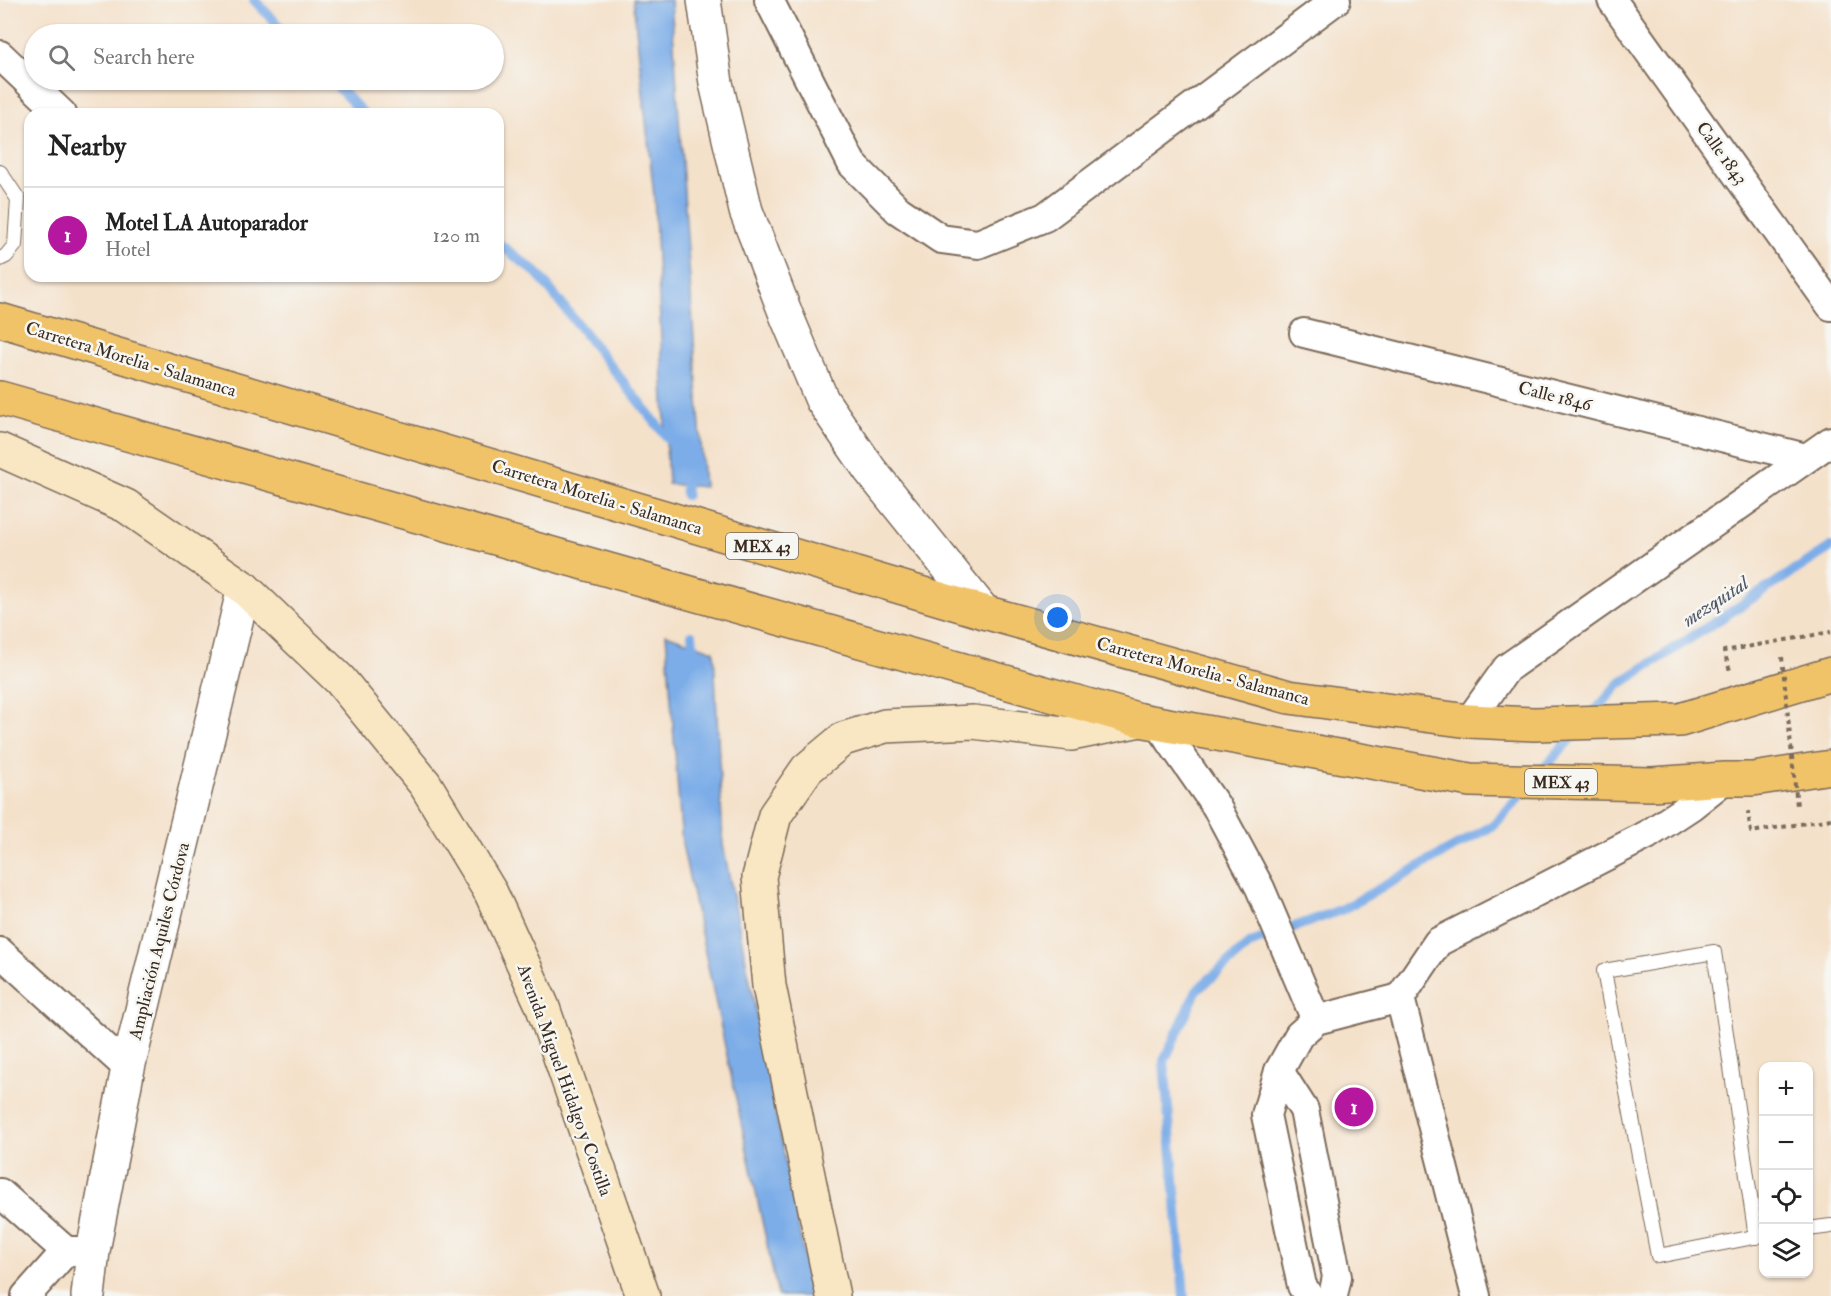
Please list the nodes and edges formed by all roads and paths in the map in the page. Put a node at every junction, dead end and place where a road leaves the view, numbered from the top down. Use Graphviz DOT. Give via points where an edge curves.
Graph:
graph roads {
  1 [pos="704,0"];
  2 [pos="769,0"];
  3 [pos="1336,0"];
  4 [pos="1612,0"];
  5 [pos="0,55"];
  6 [pos="24,78"];
  7 [pos="37,90"];
  8 [pos="56,108"];
  9 [pos="0,172"];
  10 [pos="0,259"];
  11 [pos="1831,306"];
  12 [pos="0,320"];
  13 [pos="1304,333"];
  14 [pos="0,398"];
  15 [pos="1831,441"];
  16 [pos="0,450"];
  17 [pos="1806,458"];
  18 [pos="244,588"];
  19 [pos="984,612"];
  20 [pos="1831,632"];
  21 [pos="1771,659"];
  22 [pos="1740,666"];
  23 [pos="1831,674"];
  24 [pos="1149,721"];
  25 [pos="1469,722"];
  26 [pos="1831,767"];
  27 [pos="1725,779"];
  28 [pos="1787,808"];
  29 [pos="1758,812"];
  30 [pos="1831,819"];
  31 [pos="0,952"];
  32 [pos="1400,998"];
  33 [pos="1316,1020"];
  34 [pos="128,1068"];
  35 [pos="1279,1071"];
  36 [pos="0,1193"];
  37 [pos="1831,1226"];
  38 [pos="1813,1228"];
  39 [pos="1760,1236"];
  40 [pos="80,1251"];
  41 [pos="26,1296"];
  42 [pos="88,1296"];
  43 [pos="643,1296"];
  44 [pos="833,1296"];
  45 [pos="1310,1296"];
  46 [pos="1333,1296"];
  47 [pos="1476,1296"];
  1 -- 19 [label="street" via="716,83 746,211 822,400 870,470"];
  2 -- 3 [label="street" via="852,164 898,210 941,239 978,244 1045,217"];
  4 -- 11 [label="street, Calle 1843"];
  5 -- 6 [label="street"];
  7 -- 8 [label="street"];
  9 -- 10 [label="lane" via="18,199 15,246"];
  12 -- 19 [label="highway, Carretera Morelia - Salamanca / MEX 43"];
  13 -- 17 [label="street, Calle 1846"];
  14 -- 24 [label="highway, MEX 43"];
  15 -- 17 [label="street"];
  16 -- 18 [label="main road, Avenida Miguel Hidalgo y Costilla" via="126,506"];
  17 -- 25 [label="street" via="1507,668"];
  18 -- 34 [label="street, Ampliación Aquiles Córdova"];
  18 -- 43 [label="main road, Avenida Miguel Hidalgo y Costilla" via="340,680 425,784 491,893 542,1005"];
  19 -- 25 [label="highway, Carretera Morelia - Salamanca / MEX 43" via="1288,697"];
  20 -- 22 [label="path" via="1724,651 1729,668"];
  21 -- 28 [label="path, bridge" via="1782,657 1797,806"];
  23 -- 25 [label="highway, Carretera Morelia - Salamanca / MEX 43" via="1680,720"];
  24 -- 27 [label="highway, MEX 43" via="1470,780 1652,784"];
  24 -- 33 [label="street" via="1216,806 1264,897"];
  24 -- 44 [label="main road" via="1071,734 973,722 885,726 843,739 807,769 776,815 759,877 769,986"];
  26 -- 27 [label="highway, MEX 43" via="1753,779"];
  27 -- 32 [label="street" via="1647,835 1438,942"];
  29 -- 30 [label="path" via="1748,813 1751,832"];
  31 -- 34 [label="street"];
  32 -- 33 [label="street"];
  32 -- 47 [label="street"];
  33 -- 35 [label="street" via="1299,1035"];
  34 -- 40 [label="street, Ampliación Aquiles Córdova"];
  35 -- 45 [label="street" via="1266,1115 1302,1286"];
  35 -- 46 [label="street" via="1304,1110 1337,1277"];
  36 -- 40 [label="street"];
  37 -- 38 [label="lane"];
  39 -- 39 [label="lane" via="1714,952 1604,971 1658,1256"];
  40 -- 41 [label="street"];
  40 -- 42 [label="street, Ampliación Aquiles Córdova"];
}
